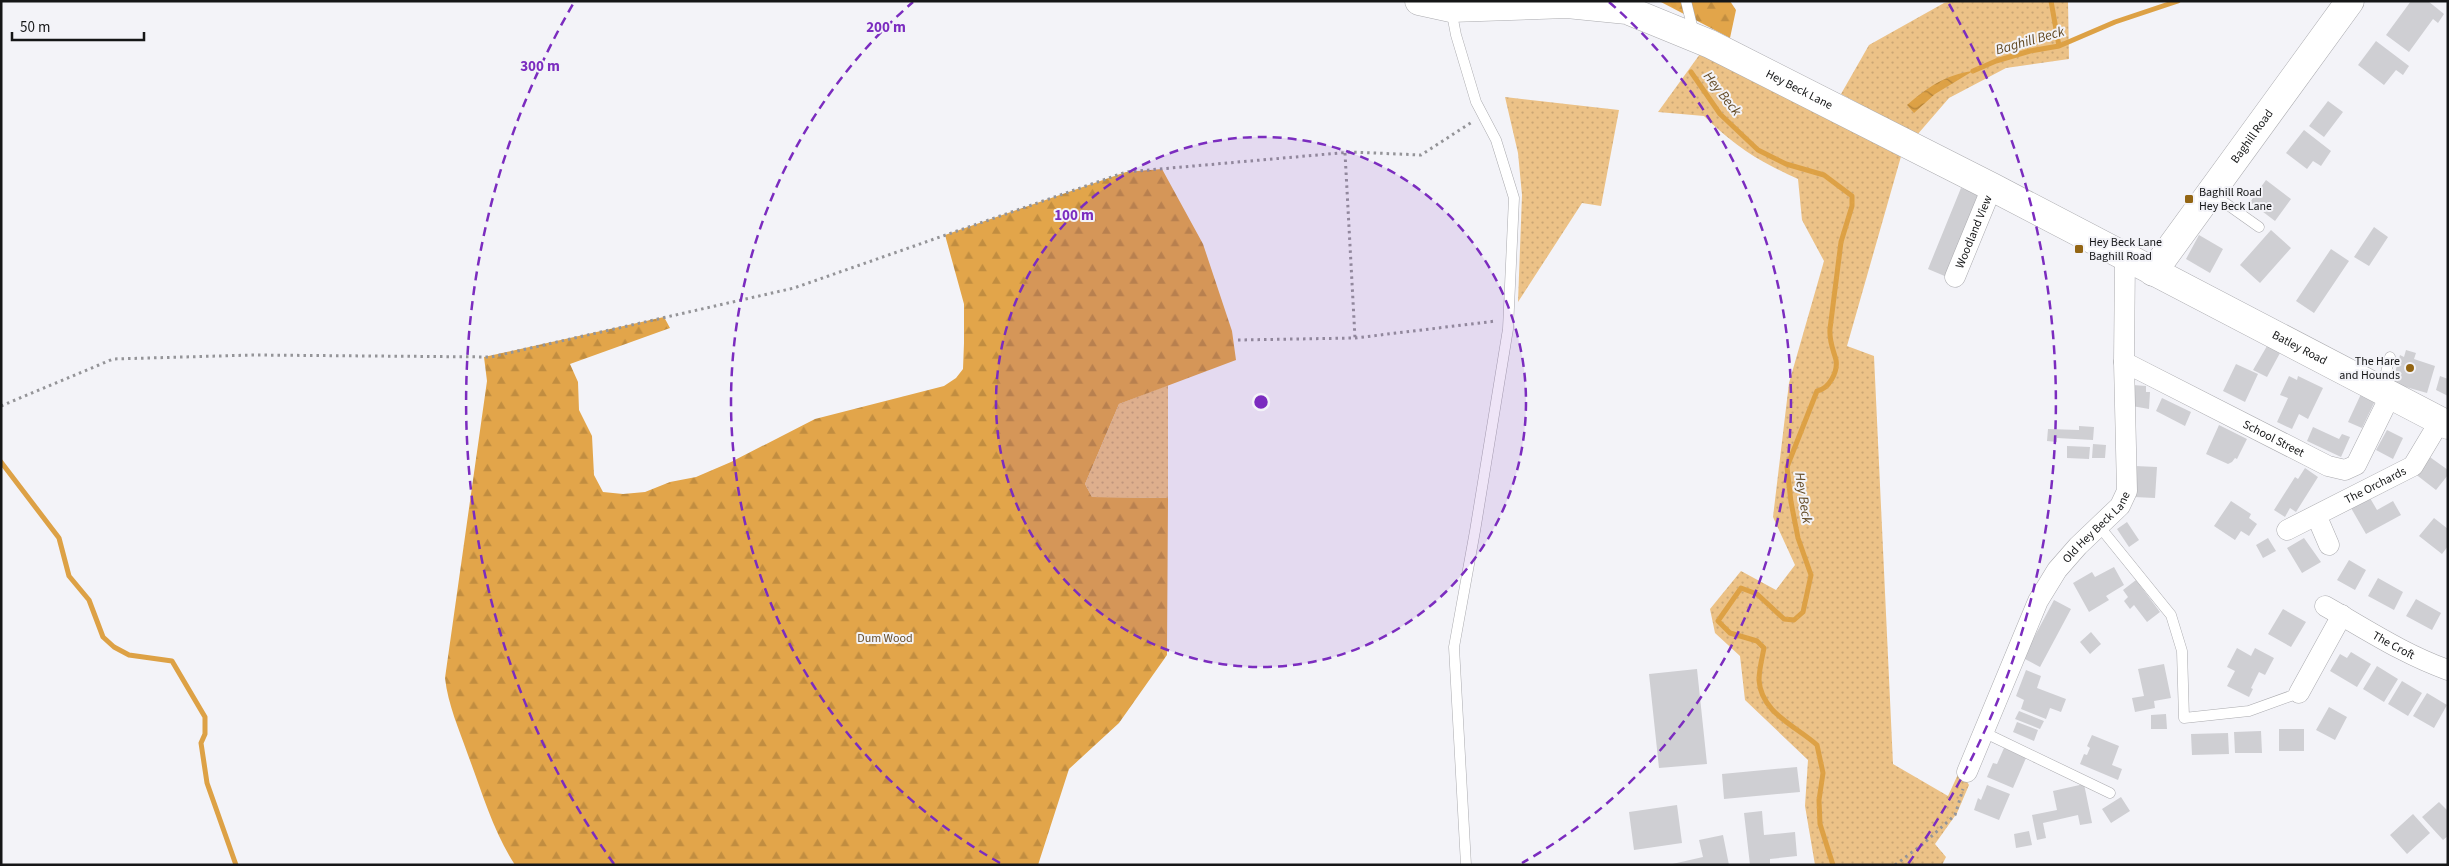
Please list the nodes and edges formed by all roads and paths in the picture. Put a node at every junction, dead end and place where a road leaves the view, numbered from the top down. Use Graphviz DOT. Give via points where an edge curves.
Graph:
graph roads {
  1 [pos="1419,1"];
  2 [pos="1686,1"];
  3 [pos="2350,1"];
  4 [pos="1451,8"];
  5 [pos="1694,37"];
  6 [pos="1476,102"];
  7 [pos="1345,153"];
  8 [pos="1992,187"];
  9 [pos="2210,193"];
  10 [pos="2259,227"];
  11 [pos="2126,258"];
  12 [pos="2153,272"];
  13 [pos="1955,277"];
  14 [pos="1509,319"];
  15 [pos="1355,338"];
  16 [pos="1238,340"];
  17 [pos="2390,358"];
  18 [pos="2124,362"];
  19 [pos="2386,394"];
  20 [pos="1,406"];
  21 [pos="2444,423"];
  22 [pos="2317,516"];
  23 [pos="2099,526"];
  24 [pos="2287,530"];
  25 [pos="2329,545"];
  26 [pos="2448,670"];
  27 [pos="2299,693"];
  28 [pos="1983,732"];
  29 [pos="1966,772"];
  30 [pos="2110,793"];
  31 [pos="1466,865"];
  32 [pos="1895,865"];
  1 -- 4 [label="street, Hey Beck Lane"];
  2 -- 5 [label="lane"];
  3 -- 9 [label="street, Baghill Road"];
  4 -- 5 [label="street, Hey Beck Lane" via="1567,4 1627,10"];
  4 -- 6 [label="lane"];
  5 -- 8 [label="street, Hey Beck Lane"];
  6 -- 7 [label="path" via="1471,124 1421,155"];
  6 -- 14 [label="lane" via="1496,140 1514,198"];
  7 -- 15 [label="path"];
  7 -- 20 [label="path" via="1126,172 794,288 491,357 253,355 113,359"];
  8 -- 11 [label="street, Hey Beck Lane"];
  8 -- 13 [label="street, Woodland View"];
  9 -- 10 [label="lane"];
  9 -- 12 [label="street, Baghill Road"];
  11 -- 12 [label="street, Hey Beck Lane"];
  11 -- 18 [label="street, Old Hey Beck Lane"];
  12 -- 19 [label="street, Batley Road"];
  14 -- 15 [label="path"];
  14 -- 31 [label="lane" via="1454,647"];
  15 -- 16 [label="path"];
  17 -- 19 [label="lane"];
  18 -- 19 [label="street, School Street" via="2328,466 2345,470 2356,465"];
  18 -- 23 [label="street, Old Hey Beck Lane" via="2127,491 2120,506"];
  19 -- 21 [label="street, Batley Road"];
  21 -- 22 [label="street, The Orchards" via="2413,466"];
  22 -- 24 [label="street, The Orchards"];
  22 -- 25 [label="street"];
  23 -- 27 [label="lane" via="2171,615 2182,652 2184,718 2249,711"];
  23 -- 28 [label="street, Old Hey Beck Lane" via="2057,570 2038,601"];
  26 -- 27 [label="street, The Croft" via="2397,648 2334,610"];
  28 -- 29 [label="street, Old Hey Beck Lane"];
  28 -- 30 [label="lane"];
  29 -- 32 [label="path" via="1955,815"];
}
